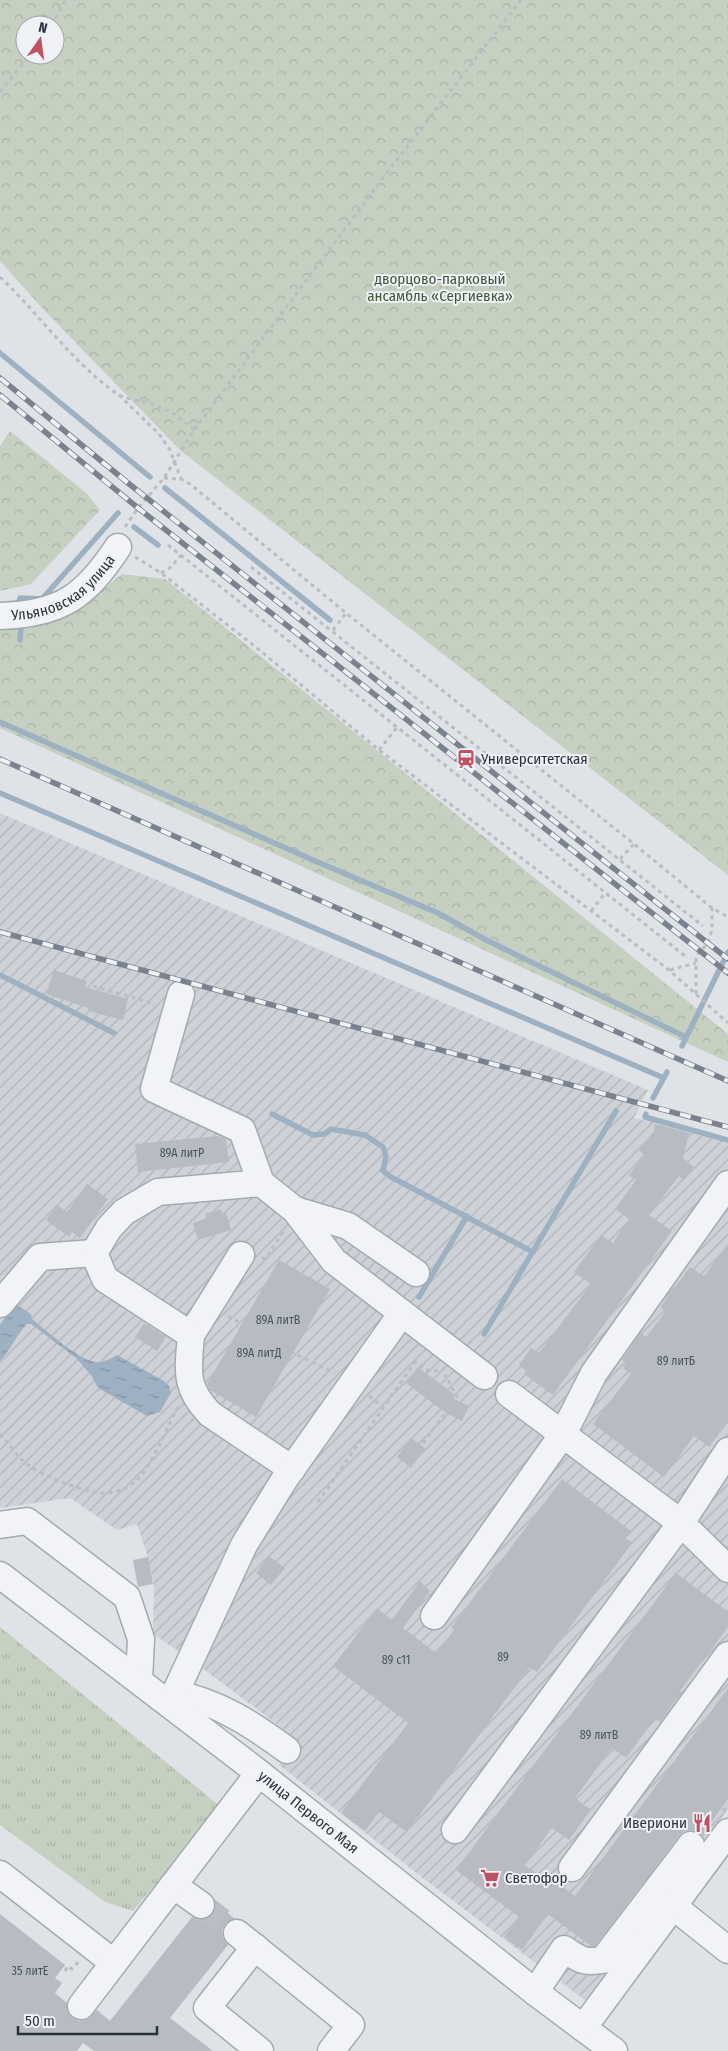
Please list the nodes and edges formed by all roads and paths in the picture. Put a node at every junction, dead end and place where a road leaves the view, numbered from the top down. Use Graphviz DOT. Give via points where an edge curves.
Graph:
graph roads {
  1 [pos="66,0"];
  2 [pos="521,0"];
  3 [pos="57,15"];
  4 [pos="22,65"];
  5 [pos="0,92"];
  6 [pos="0,277"];
  7 [pos="118,395"];
  8 [pos="194,430"];
  9 [pos="174,462"];
  10 [pos="164,478"];
  11 [pos="181,479"];
  12 [pos="168,545"];
  13 [pos="118,547"];
  14 [pos="180,555"];
  15 [pos="251,567"];
  16 [pos="161,572"];
  17 [pos="346,613"];
  18 [pos="0,616"];
  19 [pos="332,631"];
  20 [pos="398,726"];
  21 [pos="379,750"];
  22 [pos="634,844"];
  23 [pos="620,859"];
  24 [pos="606,892"];
  25 [pos="712,908"];
  26 [pos="591,911"];
  27 [pos="728,917"];
  28 [pos="703,926"];
  29 [pos="685,956"];
  30 [pos="696,963"];
  31 [pos="669,970"];
  32 [pos="93,986"];
  33 [pos="696,994"];
  34 [pos="179,1002"];
  35 [pos="728,1023"];
  36 [pos="261,1183"];
  37 [pos="728,1184"];
  38 [pos="295,1210"];
  39 [pos="282,1234"];
  40 [pos="275,1245"];
  41 [pos="94,1254"];
  42 [pos="241,1255"];
  43 [pos="0,1304"];
  44 [pos="210,1306"];
  45 [pos="394,1307"];
  46 [pos="191,1335"];
  47 [pos="484,1376"];
  48 [pos="351,1384"];
  49 [pos="191,1388"];
  50 [pos="509,1394"];
  51 [pos="383,1407"];
  52 [pos="0,1434"];
  53 [pos="562,1434"];
  54 [pos="423,1443"];
  55 [pos="728,1451"];
  56 [pos="292,1469"];
  57 [pos="318,1502"];
  58 [pos="681,1523"];
  59 [pos="0,1525"];
  60 [pos="728,1569"];
  61 [pos="0,1575"];
  62 [pos="434,1616"];
  63 [pos="728,1655"];
  64 [pos="139,1680"];
  65 [pos="172,1699"];
  66 [pos="287,1750"];
  67 [pos="259,1772"];
  68 [pos="455,1830"];
  69 [pos="728,1832"];
  70 [pos="691,1845"];
  71 [pos="572,1868"];
  72 [pos="0,1874"];
  73 [pos="173,1885"];
  74 [pos="201,1905"];
  75 [pos="673,1906"];
  76 [pos="728,1950"];
  77 [pos="84,1954"];
  78 [pos="114,1963"];
  79 [pos="65,1971"];
  80 [pos="535,1992"];
  81 [pos="81,2006"];
  82 [pos="583,2028"];
  83 [pos="260,2051"];
  84 [pos="331,2051"];
  85 [pos="614,2051"];
  1 -- 3 [label="path"];
  2 -- 8 [label="path"];
  4 -- 5 [label="path"];
  6 -- 7 [label="path" via="78,360"];
  7 -- 8 [label="path" via="176,414"];
  7 -- 9 [label="path" via="160,434"];
  8 -- 9 [label="path"];
  9 -- 10 [label="path"];
  9 -- 11 [label="path"];
  10 -- 11 [label="path"];
  10 -- 13 [label="path" via="126,524"];
  11 -- 17 [label="path"];
  12 -- 14 [label="path"];
  13 -- 16 [label="path"];
  13 -- 18 [label="street, Ульяновская улица" via="102,572 67,603 24,615"];
  14 -- 16 [label="path" via="171,567"];
  14 -- 20 [label="path"];
  15 -- 19 [label="path"];
  16 -- 21 [label="path"];
  17 -- 19 [label="path"];
  17 -- 22 [label="path"];
  19 -- 23 [label="path"];
  20 -- 21 [label="path"];
  20 -- 24 [label="path"];
  21 -- 26 [label="path"];
  22 -- 23 [label="path"];
  22 -- 25 [label="path"];
  23 -- 28 [label="path"];
  24 -- 26 [label="path"];
  24 -- 29 [label="path"];
  25 -- 27 [label="path"];
  25 -- 30 [label="path" via="712,930 708,943 696,956"];
  26 -- 31 [label="path"];
  30 -- 31 [label="path"];
  30 -- 33 [label="path"];
  31 -- 33 [label="path"];
  32 -- 34 [label="path"];
  33 -- 35 [label="path"];
  34 -- 36 [label="street" via="154,1089 242,1130"];
  36 -- 38 [label="street"];
  36 -- 41 [label="street" via="158,1192 124,1212 109,1228"];
  37 -- 53 [label="street" via="594,1373"];
  38 -- 45 [label="street" via="334,1261"];
  38 -- 45 [label="street" via="348,1226 408,1268"];
  39 -- 40 [label="path"];
  41 -- 43 [label="street" via="40,1257"];
  41 -- 46 [label="street" via="105,1279"];
  42 -- 44 [label="street"];
  44 -- 46 [label="street"];
  44 -- 48 [label="path"];
  45 -- 47 [label="street"];
  45 -- 48 [label="street"];
  46 -- 49 [label="street" via="188,1369"];
  48 -- 51 [label="path"];
  48 -- 56 [label="street"];
  49 -- 52 [label="path" via="183,1396 141,1475 118,1491 97,1492 45,1476 16,1454"];
  49 -- 56 [label="street" via="210,1414"];
  50 -- 53 [label="street"];
  51 -- 54 [label="path" via="415,1362 426,1370 444,1372 457,1397"];
  51 -- 57 [label="path"];
  53 -- 58 [label="street"];
  53 -- 62 [label="street"];
  55 -- 58 [label="street"];
  56 -- 65 [label="street" via="244,1545"];
  58 -- 60 [label="street"];
  58 -- 68 [label="street"];
  59 -- 64 [label="street" via="27,1521 127,1597 140,1639"];
  61 -- 64 [label="street, улица Первого Мая"];
  63 -- 71 [label="street"];
  64 -- 65 [label="street, улица Первого Мая"];
  65 -- 66 [label="street" via="198,1698 233,1714"];
  65 -- 67 [label="street, улица Первого Мая"];
  67 -- 73 [label="street"];
  67 -- 80 [label="street, улица Первого Мая"];
  69 -- 75 [label="street"];
  70 -- 80 [label="street" via="603,1960 581,1960 564,1949"];
  72 -- 78 [label="street"];
  73 -- 74 [label="street"];
  73 -- 78 [label="street"];
  75 -- 76 [label="street"];
  75 -- 82 [label="street"];
  77 -- 79 [label="path" via="72,1969 68,1966"];
  78 -- 81 [label="street"];
  80 -- 82 [label="street, улица Первого Мая"];
  82 -- 85 [label="street, улица Первого Мая"];
  83 -- 84 [label="street" via="207,2008 246,1940 351,2025"];
}
